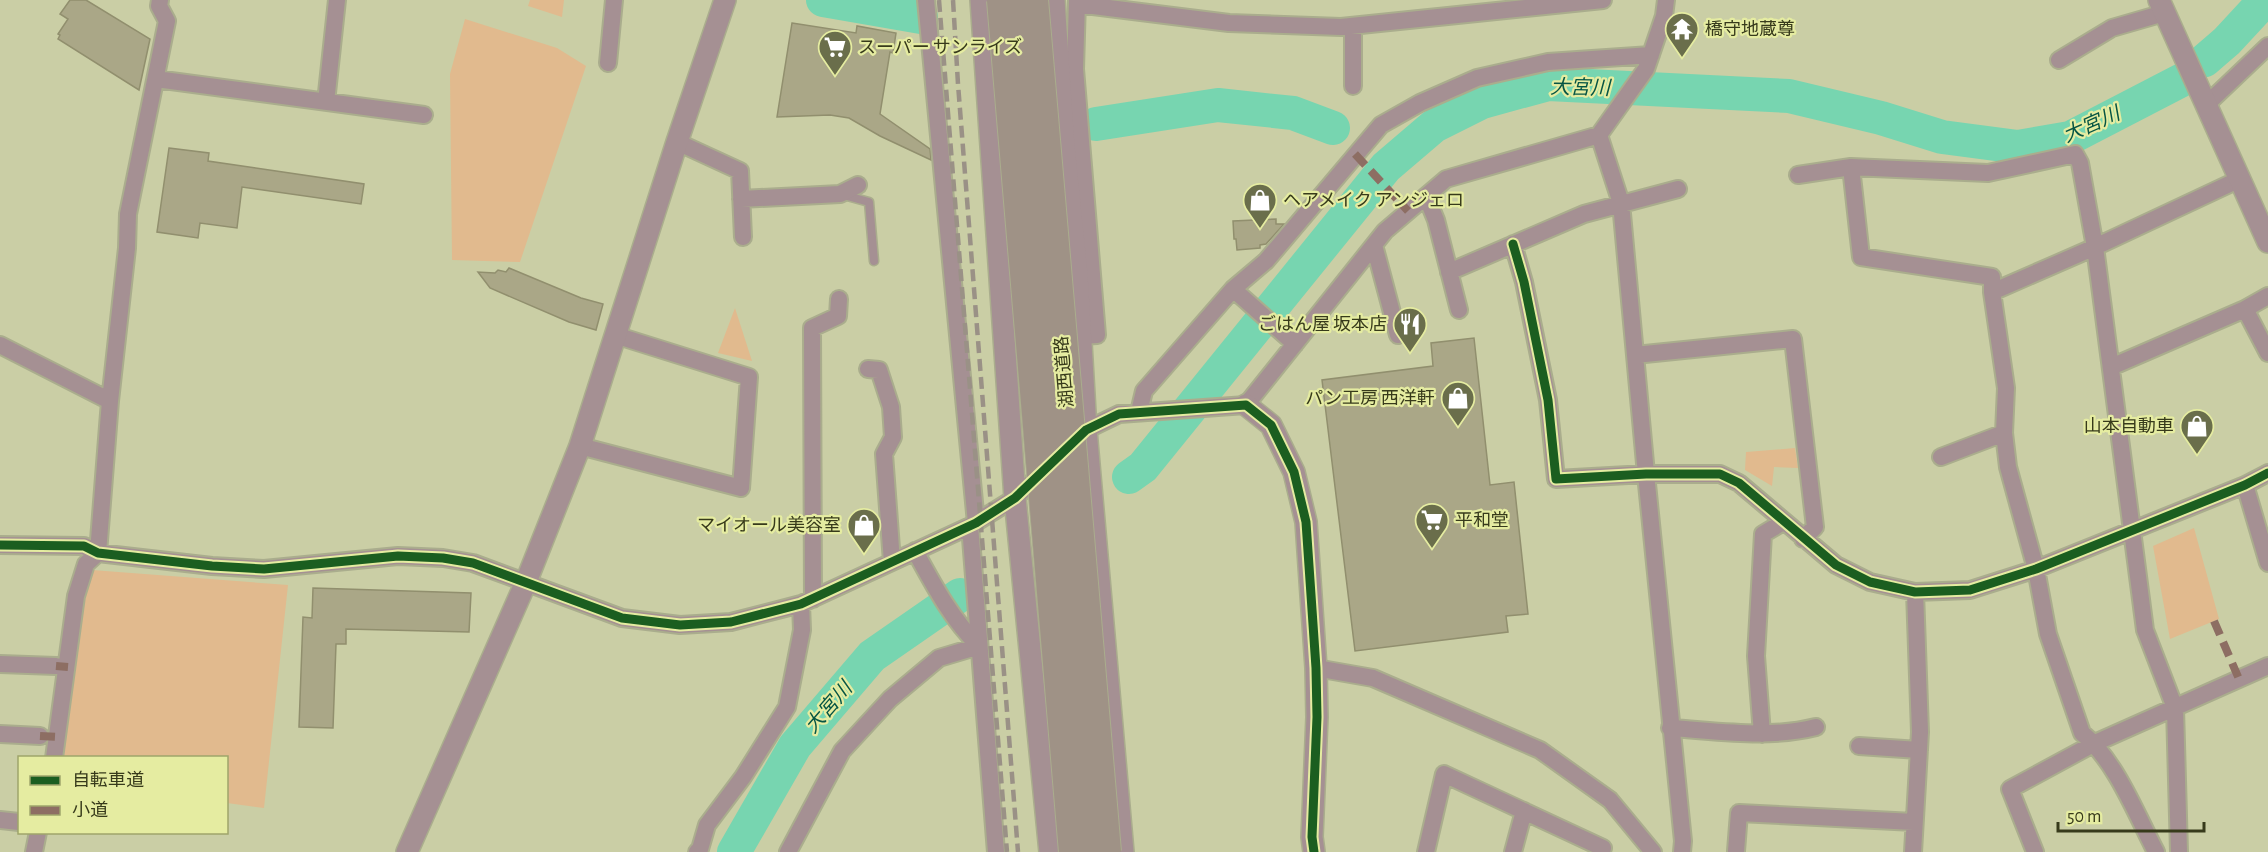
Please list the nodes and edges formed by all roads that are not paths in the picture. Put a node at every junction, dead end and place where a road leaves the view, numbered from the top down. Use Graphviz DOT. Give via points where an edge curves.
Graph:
graph roads {
  1 [pos="160,0"];
  2 [pos="337,0"];
  3 [pos="614,0"];
  4 [pos="725,0"];
  5 [pos="926,0"];
  6 [pos="981,0"];
  7 [pos="1004,0"];
  8 [pos="1032,0"];
  9 [pos="1054,0"];
  10 [pos="1603,0"];
  11 [pos="1666,0"];
  12 [pos="1077,2"];
  13 [pos="2162,6"];
  14 [pos="1353,26"];
  15 [pos="2268,46"];
  16 [pos="2059,60"];
  17 [pos="1649,62"];
  18 [pos="608,63"];
  19 [pos="1067,69"];
  20 [pos="156,79"];
  21 [pos="1353,86"];
  22 [pos="326,102"];
  23 [pos="2207,104"];
  24 [pos="424,115"];
  25 [pos="1599,135"];
  26 [pos="677,142"];
  27 [pos="1851,167"];
  28 [pos="1798,175"];
  29 [pos="2240,179"];
  30 [pos="858,185"];
  31 [pos="1678,189"];
  32 [pos="840,194"];
  33 [pos="1426,196"];
  34 [pos="741,199"];
  35 [pos="1621,203"];
  36 [pos="743,237"];
  37 [pos="2268,242"];
  38 [pos="1513,244"];
  39 [pos="1374,245"];
  40 [pos="2096,247"];
  41 [pos="874,261"];
  42 [pos="1449,272"];
  43 [pos="1234,289"];
  44 [pos="1992,292"];
  45 [pos="2268,296"];
  46 [pos="839,299"];
  47 [pos="2245,309"];
  48 [pos="1459,310"];
  49 [pos="615,335"];
  50 [pos="1398,335"];
  51 [pos="1294,344"];
  52 [pos="0,345"];
  53 [pos="2268,353"];
  54 [pos="1635,355"];
  55 [pos="2111,367"];
  56 [pos="868,369"];
  57 [pos="110,400"];
  58 [pos="1239,405"];
  59 [pos="1140,412"];
  60 [pos="1086,430"];
  61 [pos="2004,433"];
  62 [pos="580,446"];
  63 [pos="1941,457"];
  64 [pos="2268,473"];
  65 [pos="1646,474"];
  66 [pos="2245,486"];
  67 [pos="1015,498"];
  68 [pos="1783,522"];
  69 [pos="973,524"];
  70 [pos="2131,531"];
  71 [pos="1803,539"];
  72 [pos="0,545"];
  73 [pos="915,551"];
  74 [pos="98,553"];
  75 [pos="892,562"];
  76 [pos="2268,563"];
  77 [pos="2036,569"];
  78 [pos="526,582"];
  79 [pos="1916,591"];
  80 [pos="807,601"];
  81 [pos="979,646"];
  82 [pos="0,664"];
  83 [pos="56,666"];
  84 [pos="2268,666"];
  85 [pos="1316,668"];
  86 [pos="2175,708"];
  87 [pos="1816,727"];
  88 [pos="1670,728"];
  89 [pos="0,734"];
  90 [pos="1762,734"];
  91 [pos="40,736"];
  92 [pos="2095,743"];
  93 [pos="1859,746"];
  94 [pos="1919,750"];
  95 [pos="54,756"];
  96 [pos="1524,811"];
  97 [pos="0,820"];
  98 [pos="18,822"];
  99 [pos="1914,822"];
  100 [pos="38,834"];
  101 [pos="1603,848"];
  102 [pos="701,851"];
  103 [pos="1736,851"];
  104 [pos="34,852"];
  105 [pos="407,852"];
  106 [pos="788,852"];
  107 [pos="996,852"];
  108 [pos="1050,852"];
  109 [pos="1075,852"];
  110 [pos="1105,852"];
  111 [pos="1123,852"];
  112 [pos="1314,852"];
  113 [pos="1426,852"];
  114 [pos="1513,852"];
  115 [pos="1653,852"];
  116 [pos="1682,852"];
  117 [pos="1913,852"];
  118 [pos="2036,852"];
  119 [pos="2156,852"];
  120 [pos="2179,852"];
  1 -- 20 [label="street" via="167,21"];
  2 -- 22 [label="street"];
  3 -- 18 [label="street"];
  4 -- 26 [label="street"];
  5 -- 69 [label="street"];
  6 -- 67 [label="street"];
  7 -- 109 [label="highway, 湖西道路, bridge"];
  8 -- 110 [label="highway, 湖西道路, bridge"];
  9 -- 19 [label="street"];
  10 -- 14 [label="street"];
  11 -- 17 [label="street"];
  12 -- 14 [label="street" via="1229,23"];
  12 -- 19 [label="street"];
  13 -- 16 [label="street" via="2112,28"];
  13 -- 23 [label="street"];
  14 -- 21 [label="street"];
  15 -- 23 [label="street"];
  17 -- 25 [label="street"];
  17 -- 43 [label="street" via="1548,62 1477,78 1420,103 1380,126 1266,261"];
  19 -- 60 [label="street"];
  20 -- 22 [label="street"];
  20 -- 57 [label="street" via="128,214"];
  22 -- 24 [label="street"];
  23 -- 29 [label="street"];
  25 -- 33 [label="street" via="1446,179"];
  25 -- 35 [label="street"];
  26 -- 34 [label="street" via="740,171"];
  26 -- 49 [label="street"];
  27 -- 28 [label="street"];
  27 -- 40 [label="street" via="1988,172 2075,154"];
  27 -- 44 [label="street" via="1861,257 1992,276"];
  29 -- 37 [label="street"];
  29 -- 40 [label="street"];
  30 -- 32 [label="street"];
  31 -- 35 [label="street"];
  32 -- 34 [label="street"];
  32 -- 41 [label="lane" via="869,202"];
  33 -- 39 [label="street" via="1384,231"];
  33 -- 42 [label="street"];
  34 -- 36 [label="street"];
  35 -- 38 [label="street"];
  35 -- 54 [label="street"];
  38 -- 42 [label="street"];
  38 -- 65 [label="street" via="1548,400 1556,479"];
  39 -- 50 [label="street"];
  39 -- 51 [label="street"];
  40 -- 44 [label="street"];
  40 -- 55 [label="street"];
  42 -- 48 [label="street"];
  43 -- 51 [label="street"];
  43 -- 59 [label="street" via="1144,391"];
  44 -- 61 [label="street" via="2006,388"];
  45 -- 47 [label="street"];
  46 -- 80 [label="street" via="838,316 812,328"];
  47 -- 53 [label="street"];
  47 -- 55 [label="street"];
  49 -- 62 [label="street"];
  49 -- 62 [label="street" via="749,377 741,488"];
  51 -- 58 [label="street"];
  52 -- 57 [label="street"];
  54 -- 65 [label="street"];
  54 -- 71 [label="street" via="1793,339 1815,527"];
  55 -- 70 [label="street"];
  56 -- 75 [label="street" via="879,370 891,407 893,437 884,454"];
  57 -- 74 [label="street"];
  58 -- 59 [label="street"];
  58 -- 85 [label="street" via="1271,425 1294,472 1306,522"];
  59 -- 60 [label="street" via="1119,414"];
  60 -- 67 [label="street"];
  60 -- 111 [label="street"];
  61 -- 63 [label="street"];
  61 -- 77 [label="street" via="2008,468"];
  62 -- 78 [label="street"];
  64 -- 66 [label="street"];
  65 -- 68 [label="street" via="1720,474 1739,483"];
  65 -- 88 [label="street"];
  66 -- 70 [label="street"];
  66 -- 76 [label="street"];
  67 -- 69 [label="street"];
  67 -- 108 [label="street"];
  68 -- 71 [label="street"];
  68 -- 90 [label="street" via="1763,534 1756,656"];
  69 -- 73 [label="street"];
  69 -- 81 [label="street"];
  70 -- 77 [label="street"];
  70 -- 86 [label="street" via="2145,630"];
  71 -- 79 [label="street" via="1836,565 1870,582"];
  72 -- 74 [label="street" via="84,546"];
  73 -- 75 [label="street"];
  73 -- 81 [label="street" via="932,583"];
  74 -- 78 [label="street" via="264,569 398,556 443,558 473,563"];
  74 -- 95 [label="street" via="86,564 76,596"];
  75 -- 80 [label="street"];
  77 -- 79 [label="street" via="1970,590"];
  77 -- 92 [label="street" via="2048,634 2082,733"];
  78 -- 80 [label="street" via="622,618 680,625 730,622"];
  78 -- 105 [label="street"];
  79 -- 94 [label="street"];
  80 -- 102 [label="street" via="787,707 707,825"];
  81 -- 106 [label="street" via="939,658 890,699 842,751"];
  81 -- 107 [label="street"];
  82 -- 83 [label="street"];
  84 -- 86 [label="street"];
  85 -- 112 [label="street"];
  85 -- 115 [label="street" via="1373,678 1540,750 1610,800"];
  86 -- 92 [label="street"];
  86 -- 120 [label="street"];
  87 -- 90 [label="street"];
  88 -- 90 [label="street"];
  88 -- 116 [label="street"];
  89 -- 91 [label="street"];
  92 -- 118 [label="street" via="2010,789"];
  92 -- 119 [label="street"];
  93 -- 94 [label="street"];
  94 -- 99 [label="street"];
  96 -- 101 [label="street"];
  96 -- 113 [label="street" via="1444,774"];
  96 -- 114 [label="street"];
  97 -- 98 [label="street"];
  99 -- 103 [label="street" via="1739,813"];
  99 -- 117 [label="street"];
  100 -- 104 [label="street"];
}
